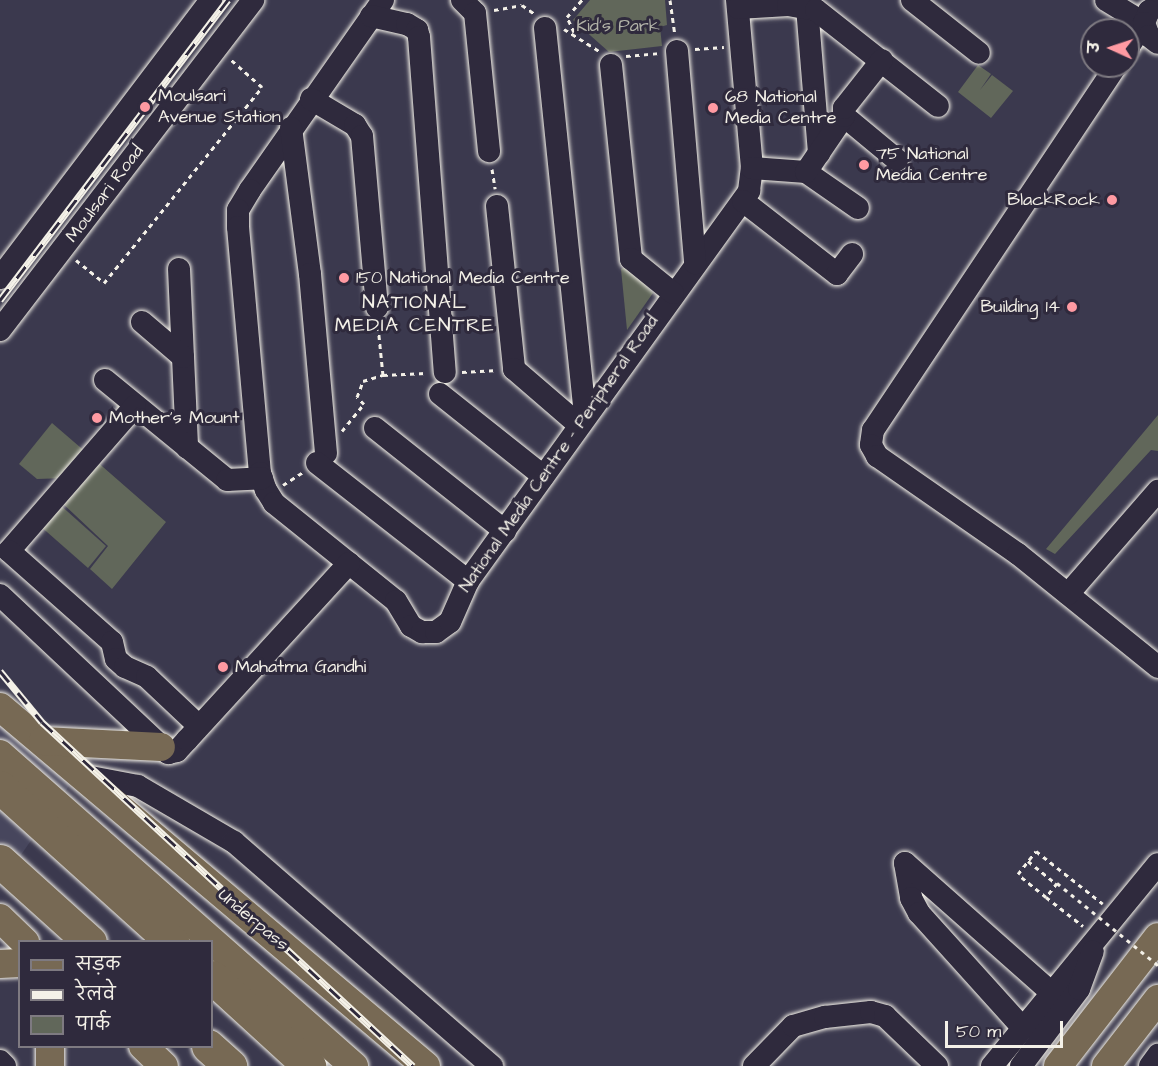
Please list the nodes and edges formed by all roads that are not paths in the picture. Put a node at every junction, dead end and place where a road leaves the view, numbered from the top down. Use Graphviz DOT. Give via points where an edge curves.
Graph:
graph roads {
  1 [pos="211,0"];
  2 [pos="253,0"];
  3 [pos="462,0"];
  4 [pos="912,0"];
  5 [pos="1106,0"];
  6 [pos="738,4"];
  7 [pos="1158,4"];
  8 [pos="807,7"];
  9 [pos="377,8"];
  10 [pos="1144,24"];
  11 [pos="545,28"];
  12 [pos="1140,30"];
  13 [pos="1158,43"];
  14 [pos="677,51"];
  15 [pos="979,53"];
  16 [pos="882,60"];
  17 [pos="612,65"];
  18 [pos="1108,78"];
  19 [pos="311,99"];
  20 [pos="938,106"];
  21 [pos="844,116"];
  22 [pos="291,128"];
  23 [pos="489,151"];
  24 [pos="897,160"];
  25 [pos="812,163"];
  26 [pos="752,168"];
  27 [pos="743,201"];
  28 [pos="497,206"];
  29 [pos="858,208"];
  30 [pos="852,254"];
  31 [pos="695,263"];
  32 [pos="179,269"];
  33 [pos="0,278"];
  34 [pos="673,293"];
  35 [pos="377,307"];
  36 [pos="142,322"];
  37 [pos="0,330"];
  38 [pos="183,357"];
  39 [pos="445,372"];
  40 [pos="105,380"];
  41 [pos="440,394"];
  42 [pos="135,406"];
  43 [pos="582,421"];
  44 [pos="375,428"];
  45 [pos="187,448"];
  46 [pos="543,476"];
  47 [pos="262,478"];
  48 [pos="1158,491"];
  49 [pos="505,531"];
  50 [pos="349,563"];
  51 [pos="468,580"];
  52 [pos="1068,594"];
  53 [pos="0,595"];
  54 [pos="1158,668"];
  55 [pos="0,706"];
  56 [pos="199,726"];
  57 [pos="43,741"];
  58 [pos="161,747"];
  59 [pos="0,754"];
  60 [pos="80,775"];
  61 [pos="0,788"];
  62 [pos="0,861"];
  63 [pos="1158,864"];
  64 [pos="0,918"];
  65 [pos="1158,937"];
  66 [pos="1098,939"];
  67 [pos="23,940"];
  68 [pos="88,940"];
  69 [pos="170,940"];
  70 [pos="211,940"];
  71 [pos="213,942"];
  72 [pos="18,963"];
  73 [pos="0,964"];
  74 [pos="213,978"];
  75 [pos="1052,992"];
  76 [pos="1158,999"];
  77 [pos="1023,1028"];
  78 [pos="50,1048"];
  79 [pos="144,1048"];
  80 [pos="209,1048"];
  81 [pos="0,1061"];
  82 [pos="5,1066"];
  83 [pos="50,1066"];
  84 [pos="164,1066"];
  85 [pos="230,1066"];
  86 [pos="309,1066"];
  87 [pos="354,1066"];
  88 [pos="426,1066"];
  89 [pos="492,1066"];
  90 [pos="754,1066"];
  91 [pos="937,1066"];
  92 [pos="992,1066"];
  93 [pos="1022,1066"];
  94 [pos="1058,1066"];
  95 [pos="1106,1066"];
  1 -- 33 [label="street, Moulsari Road"];
  2 -- 37 [label="street, Moulsari Road"];
  3 -- 23 [label="street" via="475,13"];
  4 -- 15 [label="street"];
  5 -- 10 [label="street"];
  6 -- 8 [label="street"];
  6 -- 26 [label="street, National Media Centre - Peripheral Road"];
  7 -- 10 [label="street" via="1149,11"];
  8 -- 16 [label="street" via="832,20"];
  8 -- 25 [label="street"];
  9 -- 19 [label="street, National Media Centre - Peripheral Road"];
  9 -- 39 [label="street" via="417,30 419,36"];
  10 -- 12 [label="street"];
  10 -- 13 [label="street" via="1149,36"];
  11 -- 43 [label="street"];
  14 -- 31 [label="street"];
  16 -- 20 [label="street"];
  16 -- 21 [label="street" via="844,108"];
  17 -- 34 [label="street" via="631,259"];
  18 -- 52 [label="street" via="873,430 871,445 877,456 1018,554"];
  19 -- 22 [label="street, National Media Centre - Peripheral Road"];
  19 -- 35 [label="street" via="355,125 362,136"];
  21 -- 24 [label="street"];
  21 -- 25 [label="street"];
  22 -- 47 [label="street, National Media Centre - Peripheral Road" via="238,210"];
  22 -- 51 [label="street" via="310,274 321,458"];
  25 -- 26 [label="street"];
  25 -- 29 [label="street"];
  26 -- 27 [label="street, National Media Centre - Peripheral Road" via="749,191"];
  27 -- 30 [label="street" via="837,274"];
  27 -- 31 [label="street, National Media Centre - Peripheral Road"];
  28 -- 43 [label="street" via="514,369"];
  31 -- 34 [label="street, National Media Centre - Peripheral Road"];
  32 -- 38 [label="street"];
  34 -- 43 [label="street, National Media Centre - Peripheral Road"];
  36 -- 38 [label="street"];
  38 -- 45 [label="street"];
  40 -- 42 [label="street"];
  41 -- 46 [label="street"];
  42 -- 45 [label="street"];
  42 -- 56 [label="street" via="9,551 112,642 116,659 147,677"];
  43 -- 46 [label="street, National Media Centre - Peripheral Road"];
  44 -- 49 [label="street"];
  45 -- 47 [label="street" via="227,480"];
  46 -- 49 [label="street, National Media Centre - Peripheral Road"];
  47 -- 50 [label="street, National Media Centre - Peripheral Road" via="274,503"];
  48 -- 52 [label="street"];
  49 -- 51 [label="street, National Media Centre - Peripheral Road"];
  50 -- 51 [label="street, National Media Centre - Peripheral Road" via="396,601 411,626 422,632 436,632 450,622"];
  50 -- 56 [label="street"];
  52 -- 54 [label="street"];
  53 -- 58 [label="street"];
  55 -- 57 [label="main road, Underpass"];
  56 -- 58 [label="street" via="177,751 168,753"];
  57 -- 58 [label="main road"];
  57 -- 60 [label="main road, Underpass"];
  59 -- 70 [label="main road"];
  60 -- 88 [label="main road, Underpass"];
  60 -- 89 [label="street" via="138,786 234,842"];
  61 -- 69 [label="highway"];
  62 -- 68 [label="highway"];
  63 -- 66 [label="street"];
  64 -- 67 [label="main road"];
  65 -- 94 [label="main road"];
  66 -- 75 [label="street"];
  66 -- 93 [label="street" via="1079,989"];
  71 -- 87 [label="main road"];
  72 -- 73 [label="main road"];
  74 -- 86 [label="highway"];
  75 -- 77 [label="street"];
  75 -- 77 [label="street" via="905,863 910,898 919,913"];
  76 -- 95 [label="main road"];
  77 -- 92 [label="street"];
  78 -- 83 [label="main road"];
  79 -- 84 [label="main road"];
  80 -- 85 [label="highway"];
  81 -- 82 [label="street"];
  90 -- 91 [label="street" via="793,1026 825,1017 871,1012 885,1017"];
}
